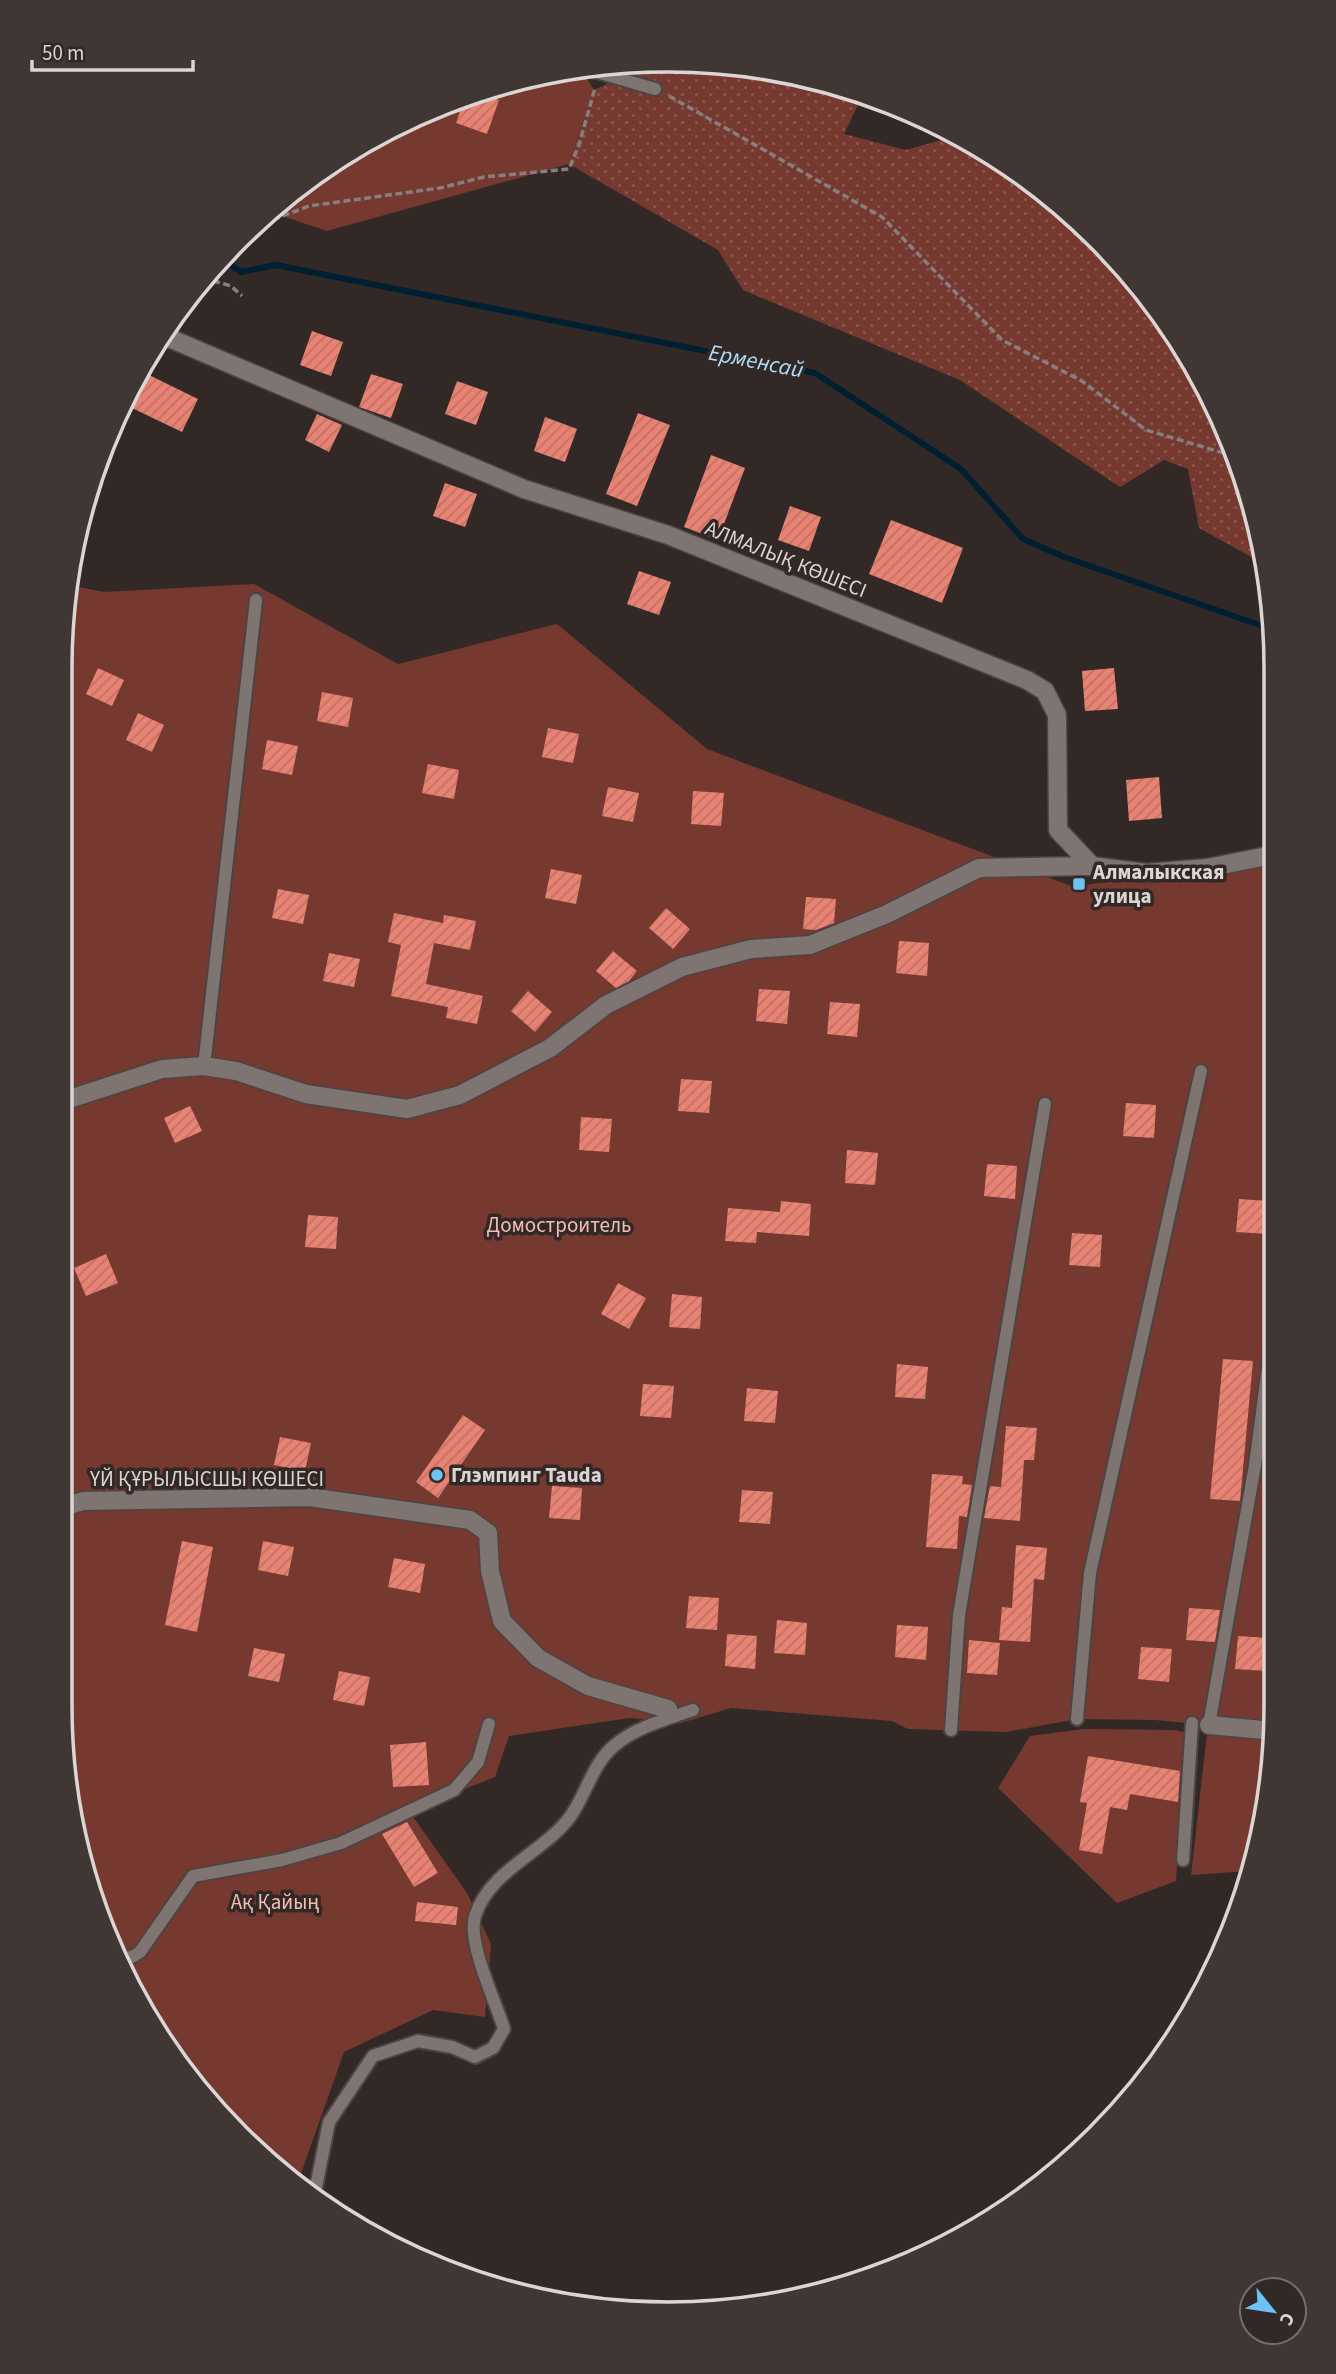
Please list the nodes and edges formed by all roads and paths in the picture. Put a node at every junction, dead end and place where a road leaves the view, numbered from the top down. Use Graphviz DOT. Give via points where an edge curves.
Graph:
graph roads {
  1 [pos="608,75"];
  2 [pos="599,76"];
  3 [pos="655,89"];
  4 [pos="278,218"];
  5 [pos="215,281"];
  6 [pos="242,296"];
  7 [pos="171,339"];
  8 [pos="1224,453"];
  9 [pos="256,600"];
  10 [pos="1264,857"];
  11 [pos="1092,866"];
  12 [pos="204,1066"];
  13 [pos="1200,1071"];
  14 [pos="72,1098"];
  15 [pos="1045,1104"];
  16 [pos="1264,1397"];
  17 [pos="72,1504"];
  18 [pos="668,1709"];
  19 [pos="692,1710"];
  20 [pos="1077,1719"];
  21 [pos="489,1724"];
  22 [pos="1200,1724"];
  23 [pos="951,1730"];
  24 [pos="1263,1730"];
  25 [pos="1183,1860"];
  26 [pos="128,1958"];
  27 [pos="316,2187"];
  1 -- 3 [label="lane"];
  2 -- 4 [label="path" via="569,169 484,177 440,188 309,206"];
  3 -- 8 [label="path" via="882,217 1002,340 1082,381 1146,430"];
  5 -- 6 [label="path" via="231,286"];
  7 -- 11 [label="street, АЛМАЛЫҚ КӨШЕСІ" via="524,489 668,535 1027,680 1045,691 1057,715 1058,830"];
  9 -- 12 [label="lane"];
  10 -- 11 [label="street" via="1146,873"];
  11 -- 12 [label="street" via="979,868 887,914 810,945 751,949 682,967 606,1005 550,1048 505,1072 460,1095 407,1109 306,1094 236,1071"];
  12 -- 14 [label="street" via="162,1069"];
  13 -- 20 [label="lane" via="1090,1573"];
  15 -- 23 [label="lane" via="960,1615"];
  16 -- 22 [label="lane" via="1255,1465"];
  17 -- 18 [label="street, ҮЙ ҚҰРЫЛЫСШЫ КӨШЕСІ" via="83,1500 309,1497 470,1520 488,1533 490,1571 502,1620 538,1658 588,1686"];
  19 -- 27 [label="lane" via="634,1733 610,1749 569,1818 488,1893 474,1918 475,1941 504,2029 493,2048 475,2057 418,2041 373,2056 329,2122"];
  21 -- 26 [label="lane" via="478,1762 453,1790 341,1843 282,1860 193,1876 140,1952"];
  22 -- 24 [label="street"];
  22 -- 25 [label="lane"];
}
